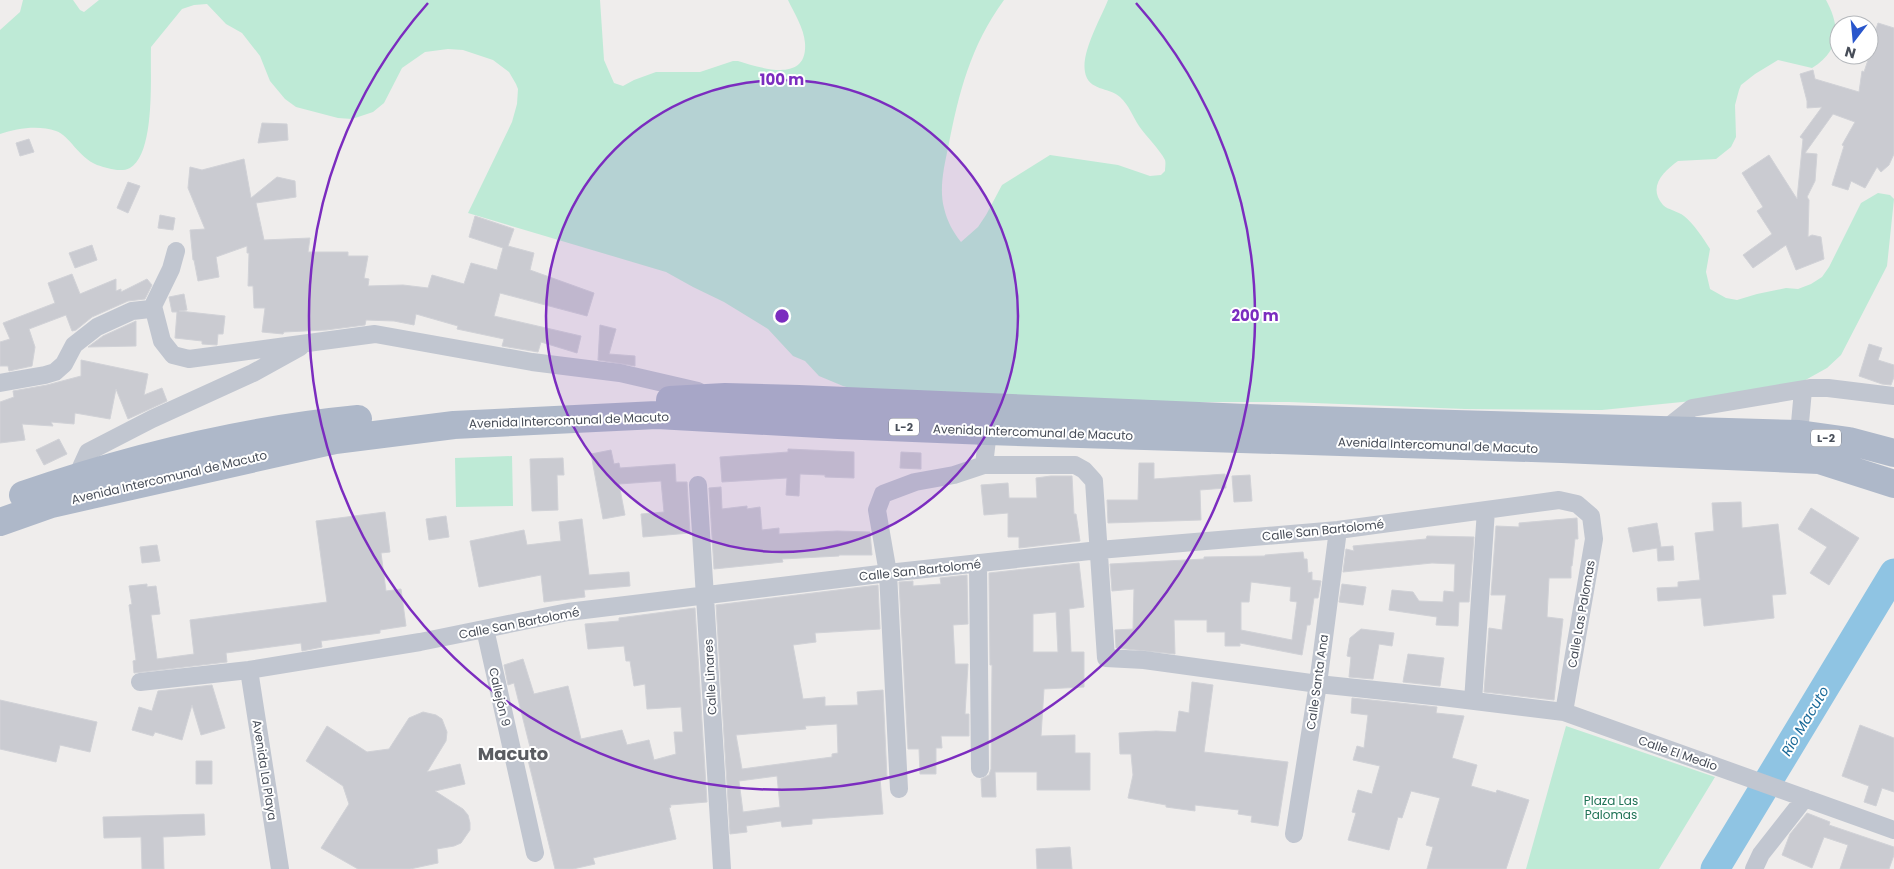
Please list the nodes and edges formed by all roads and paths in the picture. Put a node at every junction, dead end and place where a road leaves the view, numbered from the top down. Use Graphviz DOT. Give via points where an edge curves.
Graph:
graph roads {
  1 [pos="176,251"];
  2 [pos="153,306"];
  3 [pos="310,342"];
  4 [pos="0,383"];
  5 [pos="1803,390"];
  6 [pos="1894,396"];
  7 [pos="725,397"];
  8 [pos="1668,430"];
  9 [pos="988,431"];
  10 [pos="1800,434"];
  11 [pos="1894,454"];
  12 [pos="984,465"];
  13 [pos="77,476"];
  14 [pos="1894,484"];
  15 [pos="698,485"];
  16 [pos="0,503"];
  17 [pos="1486,510"];
  18 [pos="1591,516"];
  19 [pos="0,522"];
  20 [pos="1338,530"];
  21 [pos="1099,550"];
  22 [pos="978,563"];
  23 [pos="888,573"];
  24 [pos="705,595"];
  25 [pos="485,629"];
  26 [pos="249,670"];
  27 [pos="140,682"];
  28 [pos="1318,684"];
  29 [pos="1473,700"];
  30 [pos="1564,712"];
  31 [pos="980,769"];
  32 [pos="899,789"];
  33 [pos="1799,796"];
  34 [pos="1894,830"];
  35 [pos="1294,834"];
  36 [pos="536,853"];
  37 [pos="280,869"];
  38 [pos="722,869"];
  39 [pos="1754,869"];
  1 -- 2 [label="street"];
  2 -- 3 [label="street" via="162,341 174,355 189,359"];
  2 -- 4 [label="street" via="132,311 97,327 74,345 64,364 55,372"];
  3 -- 7 [label="street" via="375,334 532,362 620,373"];
  3 -- 13 [label="street" via="254,373 88,452"];
  5 -- 6 [label="street" via="1828,388"];
  5 -- 8 [label="street" via="1692,408"];
  5 -- 10 [label="street"];
  7 -- 8 [label="main road, Avenida Intercomunal de Macuto / L-2" via="1246,418"];
  7 -- 13 [label="main road, Avenida Intercomunal de Macuto / L-2" via="454,409 330,422 188,446"];
  8 -- 10 [label="main road, Avenida Intercomunal de Macuto / L-2"];
  9 -- 12 [label="street"];
  9 -- 14 [label="main road, Avenida Intercomunal de Macuto / L-2" via="1819,460"];
  9 -- 19 [label="main road, Avenida Intercomunal de Macuto / L-2" via="657,415 454,425 335,440 51,504"];
  10 -- 11 [label="main road, Avenida Intercomunal de Macuto / L-2" via="1849,440"];
  12 -- 21 [label="street" via="1075,465 1084,470 1094,481"];
  12 -- 23 [label="street" via="954,475 915,482 883,494 877,510"];
  13 -- 16 [label="main road, Avenida Intercomunal de Macuto / L-2"];
  15 -- 24 [label="street, Calle Linares"];
  17 -- 18 [label="street, Calle San Bartolomé" via="1559,500 1576,504"];
  17 -- 20 [label="street, Calle San Bartolomé"];
  17 -- 29 [label="street"];
  18 -- 30 [label="street, Calle Las Palomas" via="1594,538"];
  20 -- 21 [label="street, Calle San Bartolomé"];
  20 -- 28 [label="street, Calle Santa Ana"];
  21 -- 22 [label="street, Calle San Bartolomé"];
  21 -- 28 [label="street, Calle El Medio" via="1106,658 1144,660"];
  22 -- 23 [label="street, Calle San Bartolomé"];
  22 -- 31 [label="street"];
  23 -- 24 [label="street, Calle San Bartolomé"];
  23 -- 32 [label="street"];
  24 -- 25 [label="street, Calle San Bartolomé" via="568,612"];
  24 -- 38 [label="street, Calle Linares"];
  25 -- 26 [label="street, Calle San Bartolomé"];
  25 -- 36 [label="street, Callejón 9"];
  26 -- 27 [label="street, Calle San Bartolomé"];
  26 -- 37 [label="street, Avenida La Playa"];
  28 -- 29 [label="street, Calle El Medio"];
  28 -- 35 [label="street, Calle Santa Ana"];
  29 -- 30 [label="street, Calle El Medio"];
  30 -- 33 [label="street, Calle El Medio"];
  33 -- 34 [label="street, Calle El Medio"];
  33 -- 39 [label="street"];
}
